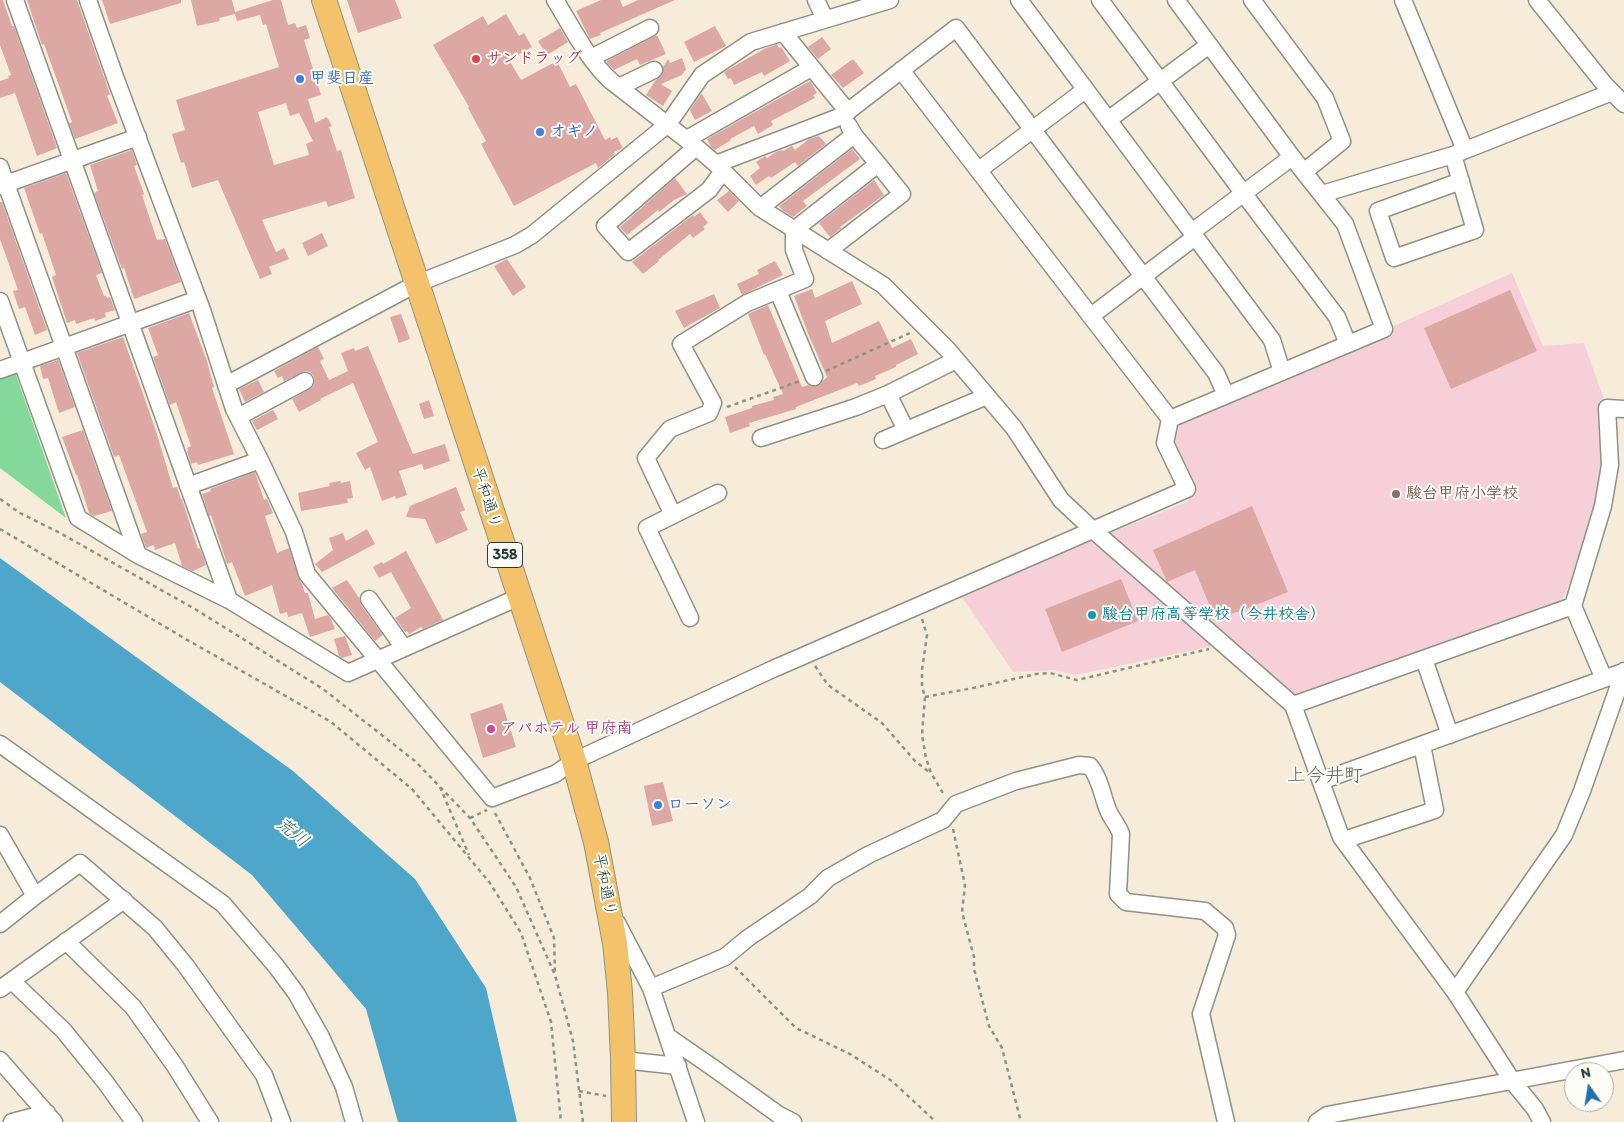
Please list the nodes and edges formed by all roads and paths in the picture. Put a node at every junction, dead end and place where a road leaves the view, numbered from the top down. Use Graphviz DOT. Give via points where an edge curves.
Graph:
graph roads {
  1 [pos="13,0"];
  2 [pos="88,0"];
  3 [pos="324,0"];
  4 [pos="555,0"];
  5 [pos="816,0"];
  6 [pos="890,0"];
  7 [pos="1019,0"];
  8 [pos="1100,0"];
  9 [pos="1176,0"];
  10 [pos="1252,0"];
  11 [pos="1403,0"];
  12 [pos="1537,0"];
  13 [pos="0,4"];
  14 [pos="825,19"];
  15 [pos="650,28"];
  16 [pos="783,32"];
  17 [pos="1209,44"];
  18 [pos="591,58"];
  19 [pos="811,68"];
  20 [pos="654,70"];
  21 [pos="901,70"];
  22 [pos="1160,80"];
  23 [pos="619,87"];
  24 [pos="1085,90"];
  25 [pos="1612,92"];
  26 [pos="1624,104"];
  27 [pos="845,114"];
  28 [pos="1108,120"];
  29 [pos="668,124"];
  30 [pos="1033,128"];
  31 [pos="854,134"];
  32 [pos="138,136"];
  33 [pos="691,143"];
  34 [pos="1459,153"];
  35 [pos="1292,157"];
  36 [pos="72,160"];
  37 [pos="878,164"];
  38 [pos="0,167"];
  39 [pos="720,168"];
  40 [pos="979,170"];
  41 [pos="1304,171"];
  42 [pos="1461,181"];
  43 [pos="3,185"];
  44 [pos="1244,194"];
  45 [pos="1322,194"];
  46 [pos="760,208"];
  47 [pos="794,230"];
  48 [pos="1194,234"];
  49 [pos="828,251"];
  50 [pos="1144,276"];
  51 [pos="416,284"];
  52 [pos="778,291"];
  53 [pos="198,299"];
  54 [pos="0,301"];
  55 [pos="1091,316"];
  56 [pos="130,323"];
  57 [pos="1348,344"];
  58 [pos="64,347"];
  59 [pos="956,360"];
  60 [pos="22,362"];
  61 [pos="0,370"];
  62 [pos="1282,372"];
  63 [pos="814,376"];
  64 [pos="305,381"];
  65 [pos="226,385"];
  66 [pos="888,394"];
  67 [pos="1226,395"];
  68 [pos="987,396"];
  69 [pos="1624,409"];
  70 [pos="238,417"];
  71 [pos="1170,420"];
  72 [pos="906,430"];
  73 [pos="761,438"];
  74 [pos="883,440"];
  75 [pos="260,460"];
  76 [pos="188,486"];
  77 [pos="718,493"];
  78 [pos="0,499"];
  79 [pos="673,515"];
  80 [pos="0,529"];
  81 [pos="1093,530"];
  82 [pos="138,554"];
  83 [pos="519,597"];
  84 [pos="369,599"];
  85 [pos="228,600"];
  86 [pos="918,606"];
  87 [pos="1573,606"];
  88 [pos="690,618"];
  89 [pos="1225,646"];
  90 [pos="404,648"];
  91 [pos="807,654"];
  92 [pos="1424,659"];
  93 [pos="378,660"];
  94 [pos="1624,672"];
  95 [pos="1604,679"];
  96 [pos="925,697"];
  97 [pos="1293,705"];
  98 [pos="1450,735"];
  99 [pos="0,744"];
  100 [pos="1422,745"];
  101 [pos="574,762"];
  102 [pos="931,773"];
  103 [pos="1321,781"];
  104 [pos="439,786"];
  105 [pos="950,812"];
  106 [pos="470,818"];
  107 [pos="0,835"];
  108 [pos="1344,840"];
  109 [pos="471,860"];
  110 [pos="35,896"];
  111 [pos="124,900"];
  112 [pos="609,907"];
  113 [pos="0,924"];
  114 [pos="66,941"];
  115 [pos="726,957"];
  116 [pos="555,975"];
  117 [pos="6,985"];
  118 [pos="650,988"];
  119 [pos="1455,992"];
  120 [pos="667,1036"];
  121 [pos="0,1060"];
  122 [pos="623,1060"];
  123 [pos="1624,1060"];
  124 [pos="678,1066"];
  125 [pos="6,1076"];
  126 [pos="1513,1082"];
  127 [pos="579,1091"];
  128 [pos="606,1095"];
  129 [pos="50,1118"];
  130 [pos="12,1122"];
  131 [pos="134,1122"];
  132 [pos="210,1122"];
  133 [pos="280,1122"];
  134 [pos="354,1122"];
  135 [pos="560,1122"];
  136 [pos="583,1122"];
  137 [pos="624,1122"];
  138 [pos="696,1122"];
  139 [pos="793,1122"];
  140 [pos="936,1122"];
  141 [pos="1021,1122"];
  142 [pos="1226,1122"];
  143 [pos="1317,1122"];
  144 [pos="1542,1122"];
  1 -- 13 [label="street"];
  1 -- 36 [label="street"];
  2 -- 32 [label="street"];
  3 -- 51 [label="highway, 平和通り / 358"];
  4 -- 18 [label="street"];
  5 -- 14 [label="street"];
  6 -- 14 [label="street"];
  7 -- 24 [label="street"];
  8 -- 22 [label="street"];
  9 -- 17 [label="street"];
  10 -- 41 [label="street" via="1324,98 1342,141"];
  11 -- 34 [label="street"];
  12 -- 25 [label="street"];
  14 -- 16 [label="street"];
  15 -- 18 [label="street"];
  16 -- 19 [label="street"];
  16 -- 29 [label="street" via="751,42 702,75"];
  17 -- 22 [label="street"];
  17 -- 35 [label="street"];
  18 -- 23 [label="street" via="601,72"];
  19 -- 27 [label="street"];
  19 -- 33 [label="street"];
  20 -- 23 [label="street"];
  21 -- 27 [label="street"];
  21 -- 30 [label="street" via="956,28"];
  21 -- 40 [label="street"];
  22 -- 28 [label="street"];
  22 -- 44 [label="street"];
  23 -- 29 [label="street"];
  24 -- 28 [label="street"];
  24 -- 30 [label="street"];
  25 -- 26 [label="street"];
  25 -- 34 [label="street"];
  27 -- 31 [label="street"];
  27 -- 39 [label="street"];
  28 -- 48 [label="street"];
  29 -- 33 [label="street"];
  29 -- 51 [label="street" via="515,245"];
  30 -- 40 [label="street"];
  30 -- 50 [label="street"];
  31 -- 37 [label="street"];
  31 -- 46 [label="street"];
  32 -- 36 [label="street"];
  32 -- 53 [label="street"];
  33 -- 39 [label="street"];
  33 -- 39 [label="street" via="605,226 628,252 709,190"];
  34 -- 42 [label="street"];
  34 -- 45 [label="street"];
  35 -- 41 [label="street"];
  35 -- 44 [label="street"];
  36 -- 43 [label="street"];
  36 -- 56 [label="street"];
  37 -- 47 [label="street"];
  37 -- 49 [label="street" via="902,194"];
  38 -- 43 [label="street"];
  39 -- 46 [label="street"];
  40 -- 55 [label="street"];
  41 -- 45 [label="street"];
  42 -- 42 [label="street" via="1378,211 1394,258 1475,230"];
  43 -- 58 [label="street"];
  44 -- 48 [label="street"];
  44 -- 57 [label="street" via="1337,317"];
  45 -- 57 [label="street" via="1345,224 1384,330"];
  46 -- 47 [label="street"];
  47 -- 49 [label="street"];
  47 -- 52 [label="street" via="794,250 805,279"];
  48 -- 50 [label="street"];
  48 -- 62 [label="street" via="1272,340"];
  49 -- 59 [label="street" via="883,285"];
  50 -- 55 [label="street"];
  50 -- 67 [label="street" via="1216,373"];
  51 -- 65 [label="street"];
  51 -- 83 [label="highway, 平和通り / 358"];
  52 -- 63 [label="street"];
  52 -- 79 [label="street" via="747,303 681,344 713,403 709,413 670,429 646,458"];
  53 -- 56 [label="street"];
  53 -- 65 [label="street"];
  54 -- 60 [label="street"];
  55 -- 71 [label="street"];
  56 -- 58 [label="street"];
  56 -- 76 [label="street"];
  57 -- 62 [label="street"];
  58 -- 60 [label="street"];
  58 -- 82 [label="street"];
  59 -- 66 [label="street"];
  59 -- 68 [label="street"];
  60 -- 61 [label="street"];
  60 -- 82 [label="street" via="78,518"];
  62 -- 67 [label="street"];
  64 -- 70 [label="street"];
  65 -- 70 [label="street"];
  66 -- 72 [label="street"];
  66 -- 73 [label="street"];
  67 -- 71 [label="street"];
  68 -- 72 [label="street"];
  68 -- 81 [label="street" via="1014,428 1061,500"];
  69 -- 87 [label="street" via="1607,408 1610,465 1603,506"];
  70 -- 75 [label="street"];
  71 -- 81 [label="street" via="1165,443 1187,489"];
  72 -- 74 [label="street"];
  75 -- 76 [label="street"];
  75 -- 93 [label="street" via="294,532 307,574"];
  76 -- 85 [label="street"];
  77 -- 79 [label="street"];
  78 -- 104 [label="path" via="195,609 323,689 415,760"];
  79 -- 88 [label="street" via="647,528"];
  80 -- 109 [label="path" via="331,722 412,789"];
  81 -- 86 [label="street"];
  81 -- 89 [label="street"];
  82 -- 85 [label="street"];
  83 -- 90 [label="street"];
  83 -- 101 [label="highway, 平和通り / 358"];
  84 -- 90 [label="street"];
  85 -- 93 [label="street" via="348,673"];
  86 -- 91 [label="street"];
  86 -- 96 [label="path" via="927,635 922,670"];
  87 -- 92 [label="street"];
  87 -- 95 [label="street"];
  89 -- 96 [label="path" via="1077,680 1050,672"];
  89 -- 97 [label="street"];
  90 -- 93 [label="street"];
  91 -- 101 [label="street"];
  91 -- 102 [label="path" via="828,685 882,723 915,761"];
  92 -- 97 [label="street"];
  92 -- 98 [label="street"];
  93 -- 101 [label="street" via="492,798 555,774"];
  94 -- 95 [label="street"];
  94 -- 119 [label="street" via="1564,835"];
  95 -- 98 [label="street"];
  96 -- 102 [label="path" via="922,735"];
  97 -- 103 [label="street"];
  98 -- 100 [label="street"];
  99 -- 134 [label="street" via="223,904 296,993 344,1086"];
  100 -- 103 [label="street"];
  100 -- 108 [label="street" via="1435,810"];
  101 -- 112 [label="highway, 平和通り / 358" via="596,842"];
  102 -- 105 [label="path" via="947,800"];
  103 -- 108 [label="street"];
  104 -- 106 [label="path"];
  104 -- 109 [label="path"];
  105 -- 115 [label="street" via="943,820 868,855 828,878 810,896"];
  105 -- 141 [label="path" via="965,885 962,912 974,969 990,1026 1002,1048"];
  105 -- 142 [label="street" via="956,804 1016,780 1079,765 1090,766 1096,773 1108,812 1121,834 1118,894 1126,902 1205,910 1225,928 1227,935 1201,1014"];
  106 -- 116 [label="path" via="516,887"];
  106 -- 116 [label="path" via="493,808 530,878 554,938"];
  107 -- 110 [label="street"];
  108 -- 119 [label="street"];
  109 -- 135 [label="path" via="522,932 551,1022"];
  110 -- 111 [label="street" via="80,863"];
  110 -- 113 [label="street"];
  111 -- 114 [label="street"];
  111 -- 133 [label="street" via="155,928 186,966 264,1075"];
  112 -- 118 [label="street"];
  112 -- 122 [label="highway, 平和通り / 358" via="620,992"];
  114 -- 117 [label="street"];
  114 -- 132 [label="street" via="133,1007"];
  115 -- 118 [label="street"];
  115 -- 140 [label="path" via="796,1028 850,1054 892,1081"];
  116 -- 127 [label="path" via="573,1041"];
  117 -- 131 [label="street" via="64,1030"];
  118 -- 120 [label="street"];
  119 -- 126 [label="street"];
  120 -- 124 [label="street"];
  120 -- 139 [label="street"];
  121 -- 125 [label="street"];
  122 -- 124 [label="street"];
  122 -- 137 [label="highway, 平和通り / 358"];
  123 -- 126 [label="street"];
  124 -- 138 [label="street"];
  125 -- 129 [label="street"];
  126 -- 143 [label="street" via="1327,1115"];
  126 -- 144 [label="street"];
  127 -- 128 [label="path"];
  127 -- 136 [label="path"];
  129 -- 130 [label="street"];
}
